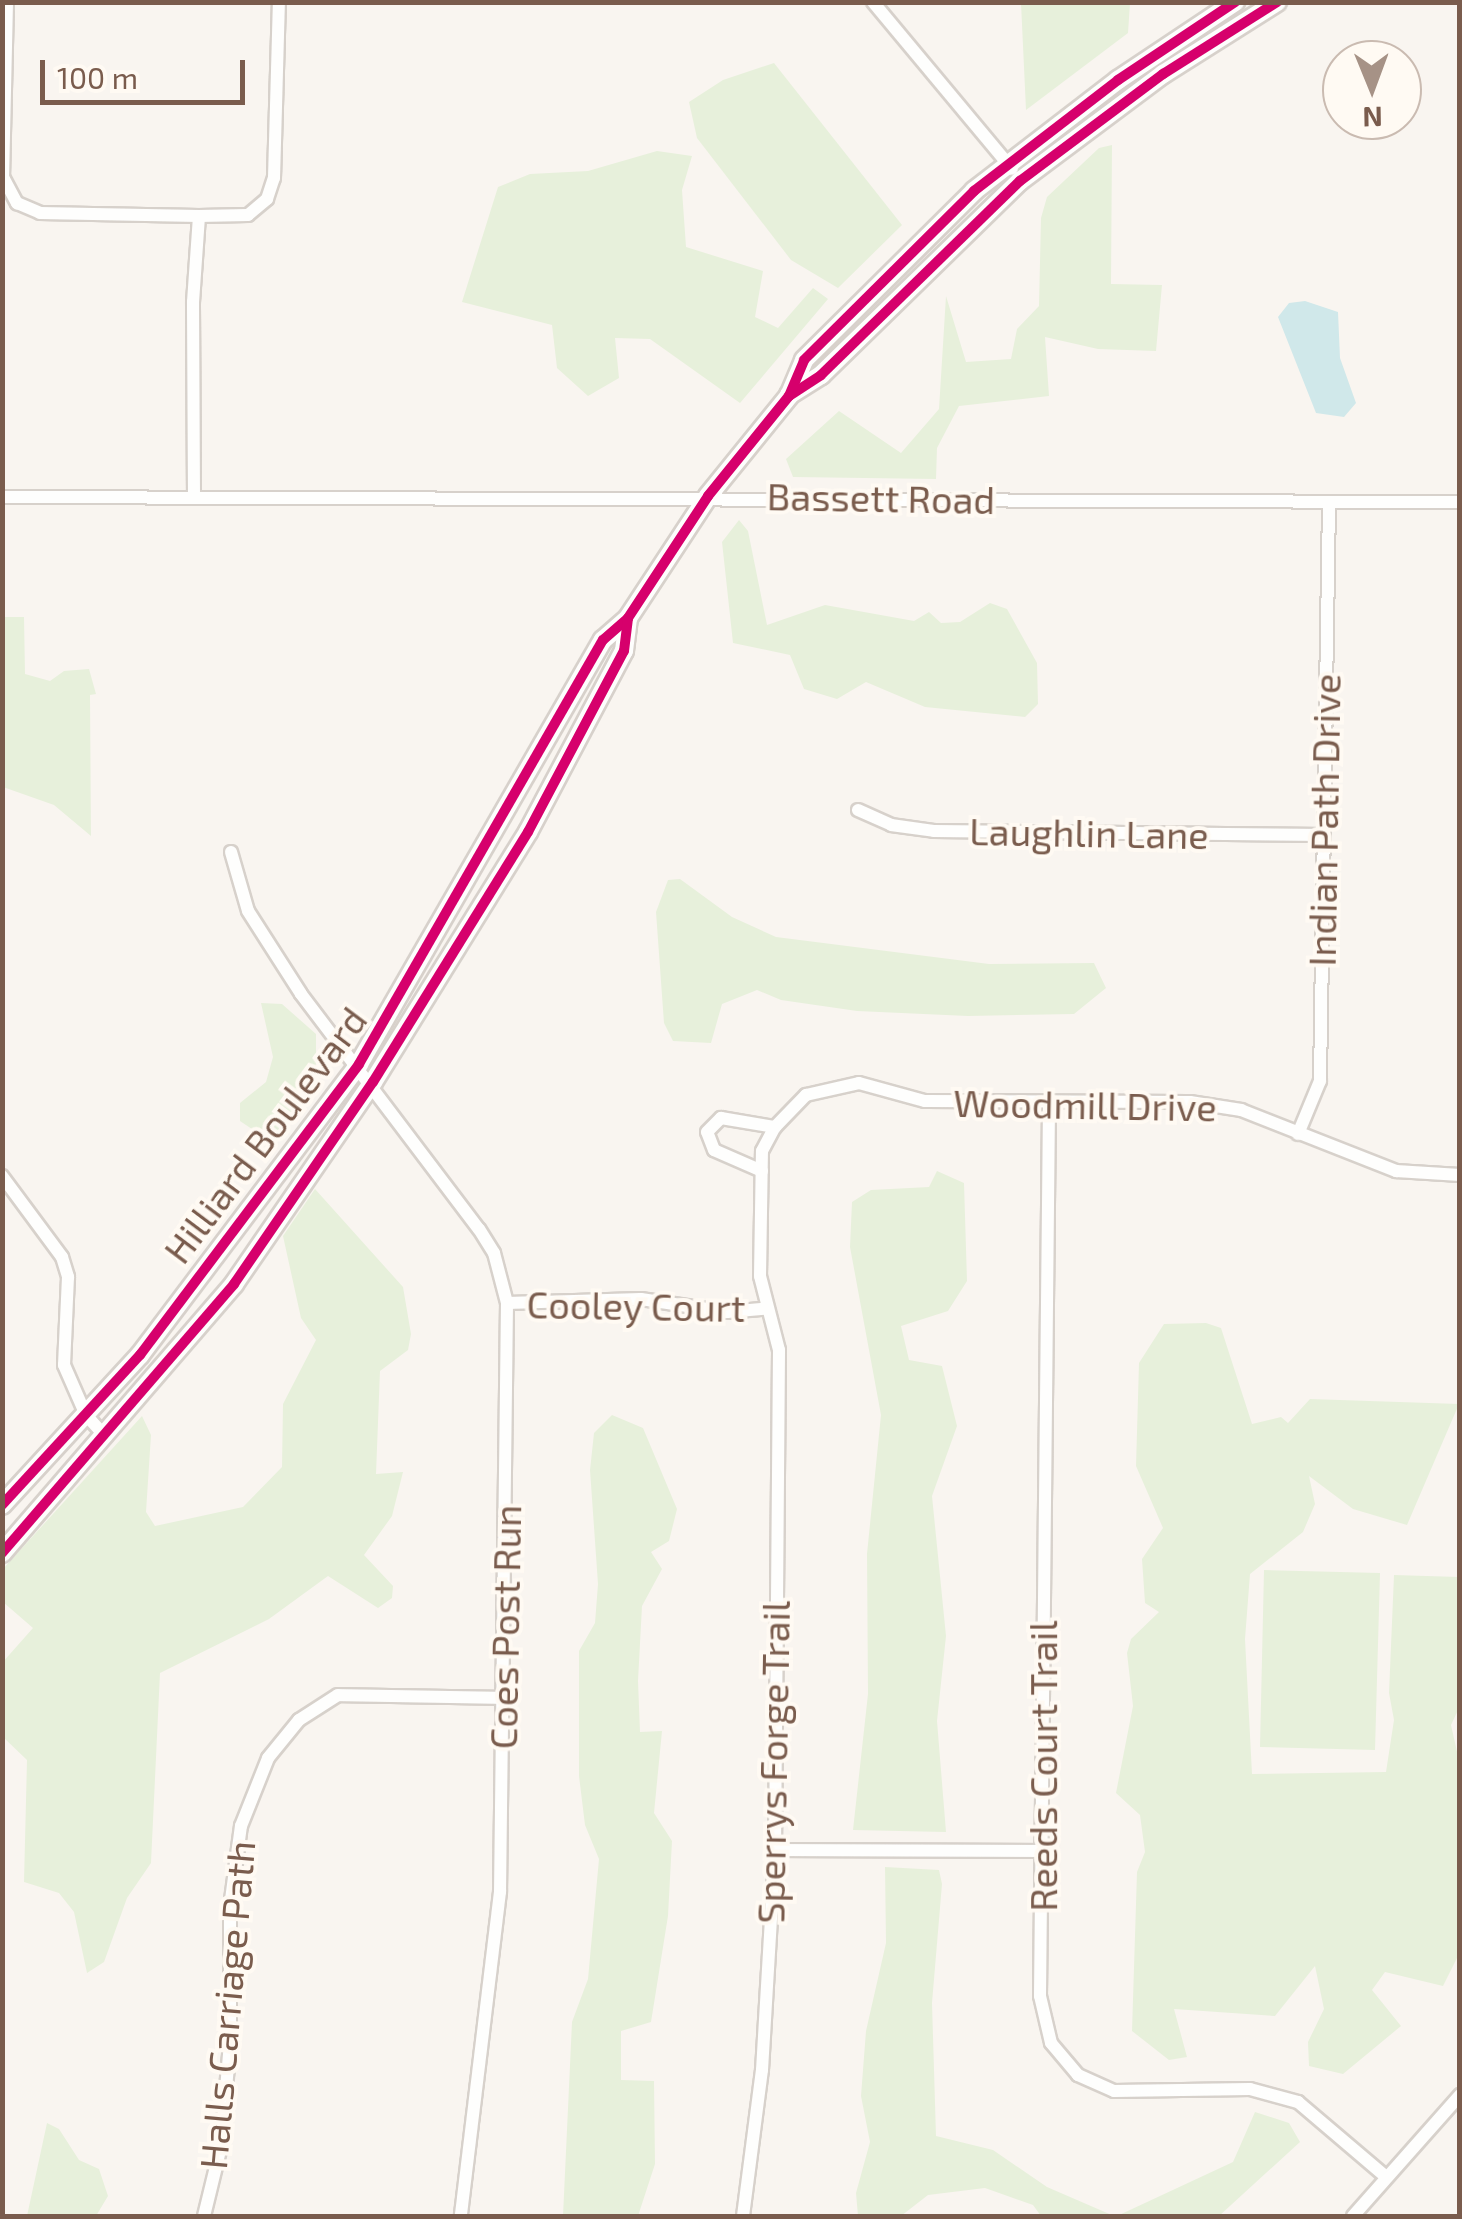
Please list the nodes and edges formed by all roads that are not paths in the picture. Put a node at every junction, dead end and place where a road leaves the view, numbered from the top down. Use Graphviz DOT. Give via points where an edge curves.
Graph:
graph roads {
  1 [pos="6,2"];
  2 [pos="279,2"];
  3 [pos="872,2"];
  4 [pos="1236,2"];
  5 [pos="1277,2"];
  6 [pos="1008,164"];
  7 [pos="1020,181"];
  8 [pos="199,216"];
  9 [pos="789,396"];
  10 [pos="708,496"];
  11 [pos="2,497"];
  12 [pos="194,497"];
  13 [pos="1329,502"];
  14 [pos="1460,502"];
  15 [pos="628,618"];
  16 [pos="858,810"];
  17 [pos="1323,835"];
  18 [pos="231,852"];
  19 [pos="367,1074"];
  20 [pos="1050,1106"];
  21 [pos="775,1127"];
  22 [pos="1298,1134"];
  23 [pos="762,1170"];
  24 [pos="2,1176"];
  25 [pos="1460,1176"];
  26 [pos="507,1303"];
  27 [pos="764,1309"];
  28 [pos="86,1416"];
  29 [pos="103,1434"];
  30 [pos="2,1505"];
  31 [pos="2,1553"];
  32 [pos="503,1698"];
  33 [pos="774,1850"];
  34 [pos="1044,1851"];
  35 [pos="1460,2095"];
  36 [pos="1386,2177"];
  37 [pos="204,2216"];
  38 [pos="462,2216"];
  39 [pos="743,2216"];
  40 [pos="1353,2216"];
  1 -- 8 [label="street" via="4,177 17,204 40,213"];
  2 -- 8 [label="street" via="274,178 266,199 248,215"];
  3 -- 6 [label="street"];
  4 -- 6 [label="main road, Hilliard Boulevard"];
  5 -- 7 [label="main road, Hilliard Boulevard" via="1164,74"];
  6 -- 7 [label="street"];
  6 -- 9 [label="main road, Hilliard Boulevard" via="848,312 804,360"];
  7 -- 9 [label="main road, Hilliard Boulevard" via="821,375"];
  8 -- 12 [label="street"];
  9 -- 10 [label="main road, Hilliard Boulevard"];
  10 -- 12 [label="street, Bassett Road"];
  10 -- 13 [label="street, Bassett Road"];
  10 -- 15 [label="main road, Hilliard Boulevard"];
  11 -- 12 [label="street, Bassett Road"];
  13 -- 14 [label="street, Bassett Road"];
  13 -- 17 [label="street, Indian Path Drive"];
  15 -- 19 [label="main road, Hilliard Boulevard" via="602,640"];
  15 -- 19 [label="main road, Hilliard Boulevard" via="624,651 528,832"];
  16 -- 17 [label="street, Laughlin Lane" via="891,825 934,832"];
  17 -- 22 [label="street, Indian Path Drive" via="1320,1081"];
  18 -- 19 [label="street, Coes Post Run" via="248,910 302,994"];
  19 -- 26 [label="street, Coes Post Run" via="494,1253"];
  19 -- 28 [label="main road, Hilliard Boulevard"];
  19 -- 29 [label="main road, Hilliard Boulevard" via="234,1284"];
  20 -- 21 [label="street, Woodmill Drive" via="925,1102 859,1083 806,1095"];
  20 -- 22 [label="street, Woodmill Drive" via="1190,1102 1242,1110"];
  20 -- 34 [label="street, Reeds Court Trail"];
  21 -- 23 [label="street, Sperrys Forge Trail" via="762,1152"];
  21 -- 23 [label="street" via="721,1118 707,1132 714,1150"];
  22 -- 25 [label="street, Woodmill Drive" via="1396,1170"];
  23 -- 27 [label="street, Sperrys Forge Trail"];
  24 -- 28 [label="street" via="62,1257 68,1277 64,1366"];
  26 -- 27 [label="street, Cooley Court" via="641,1299 726,1312"];
  26 -- 32 [label="street, Coes Post Run"];
  27 -- 33 [label="street, Sperrys Forge Trail" via="779,1350"];
  28 -- 29 [label="street"];
  28 -- 30 [label="main road, Hilliard Boulevard"];
  29 -- 31 [label="main road, Hilliard Boulevard"];
  32 -- 37 [label="street, Halls Carriage Path" via="338,1695 299,1720 268,1758 241,1826 230,1906 222,2146"];
  32 -- 38 [label="street, Coes Post Run" via="500,1892"];
  33 -- 34 [label="street"];
  33 -- 39 [label="street, Sperrys Forge Trail" via="762,2070"];
  34 -- 36 [label="street, Reeds Court Trail" via="1040,1996 1051,2042 1078,2075 1114,2091 1250,2088 1298,2102"];
  35 -- 36 [label="street"];
  36 -- 40 [label="street"];
}
